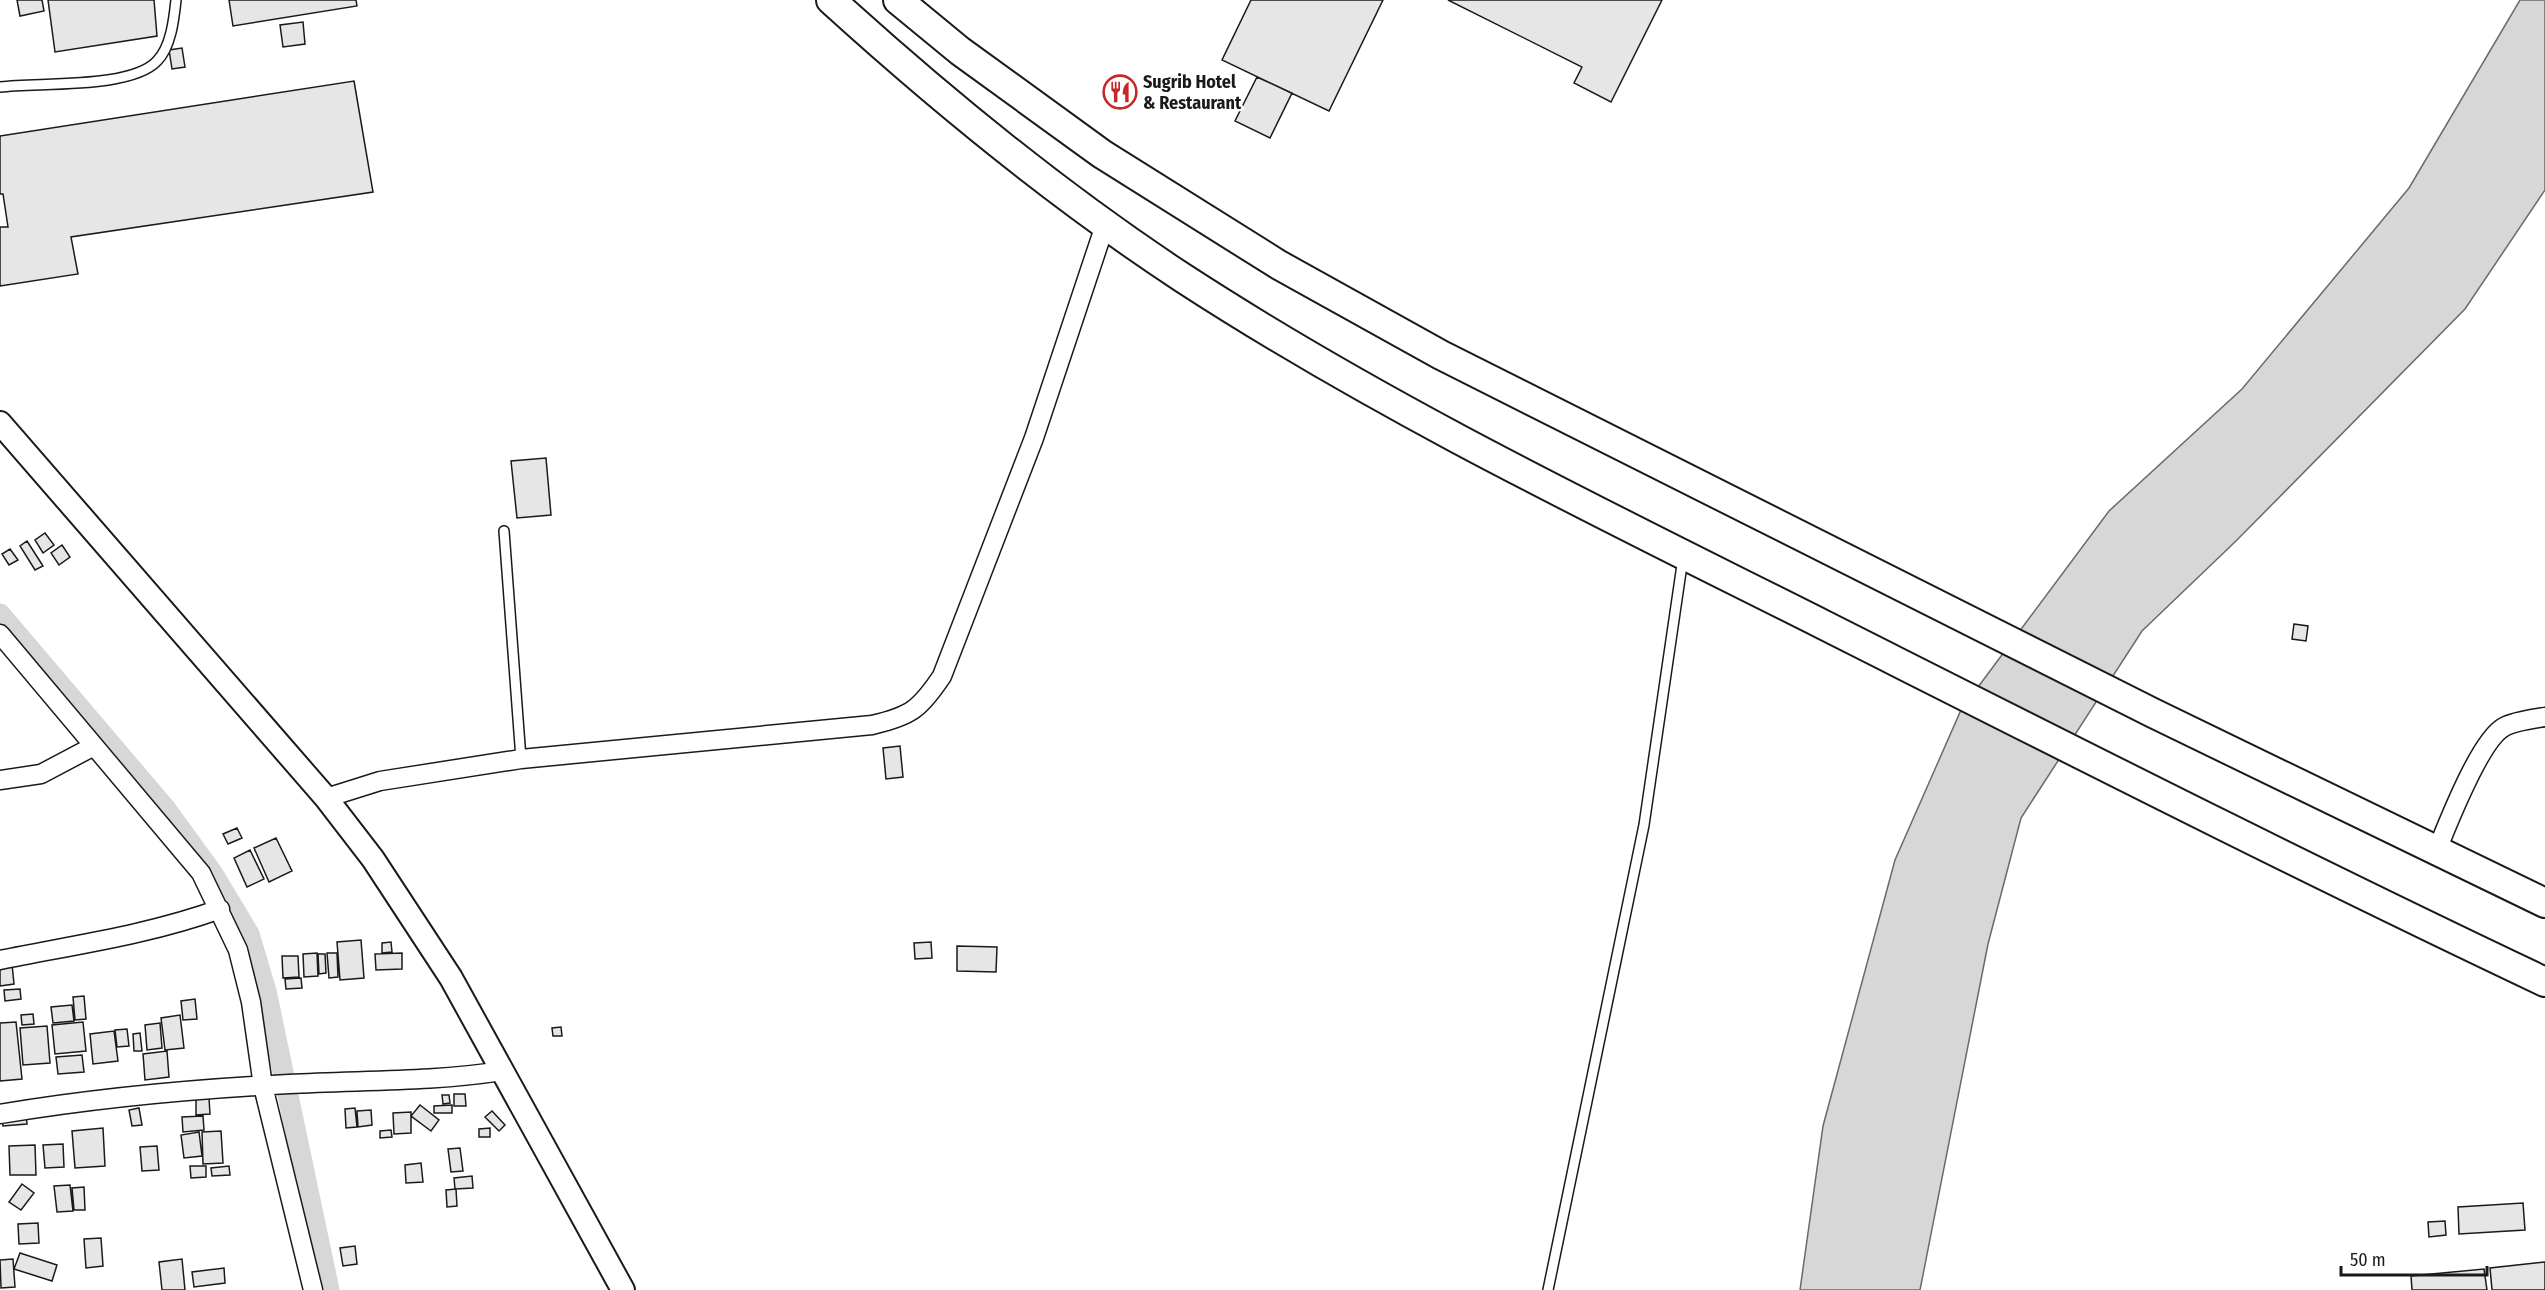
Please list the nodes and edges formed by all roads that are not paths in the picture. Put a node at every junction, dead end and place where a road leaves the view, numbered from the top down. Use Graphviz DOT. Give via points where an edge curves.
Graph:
graph roads {
  1 [pos="176,0"];
  2 [pos="831,0"];
  3 [pos="898,0"];
  4 [pos="0,87"];
  5 [pos="1105,225"];
  6 [pos="0,423"];
  7 [pos="504,531"];
  8 [pos="1683,554"];
  9 [pos="0,634"];
  10 [pos="2545,717"];
  11 [pos="94,746"];
  12 [pos="520,759"];
  13 [pos="0,780"];
  14 [pos="326,798"];
  15 [pos="2436,850"];
  16 [pos="2545,903"];
  17 [pos="220,909"];
  18 [pos="0,960"];
  19 [pos="2545,982"];
  20 [pos="502,1071"];
  21 [pos="263,1086"];
  22 [pos="0,1114"];
  23 [pos="313,1290"];
  24 [pos="623,1290"];
  25 [pos="1548,1290"];
  1 -- 4 [label="lane" via="167,43 147,70 115,79"];
  2 -- 5 [label="highway" via="994,139"];
  3 -- 15 [label="highway" via="960,51 1102,154 1279,265 1441,355 2153,713"];
  5 -- 8 [label="highway" via="1243,316 1370,392"];
  5 -- 12 [label="street" via="1030,449 942,676 925,702 900,719 872,725"];
  6 -- 14 [label="street"];
  7 -- 12 [label="lane"];
  8 -- 19 [label="highway" via="2364,896"];
  8 -- 25 [label="lane" via="1644,825"];
  9 -- 11 [label="street"];
  10 -- 15 [label="street" via="2503,727 2482,751"];
  11 -- 13 [label="street" via="41,774"];
  11 -- 17 [label="street" via="201,873"];
  12 -- 14 [label="street" via="380,781"];
  14 -- 20 [label="street" via="373,860 451,978"];
  15 -- 16 [label="highway"];
  17 -- 18 [label="street" via="175,925"];
  17 -- 21 [label="street" via="238,950 251,1002"];
  20 -- 21 [label="street"];
  20 -- 24 [label="street"];
  21 -- 22 [label="street" via="72,1102"];
  21 -- 23 [label="street"];
}
